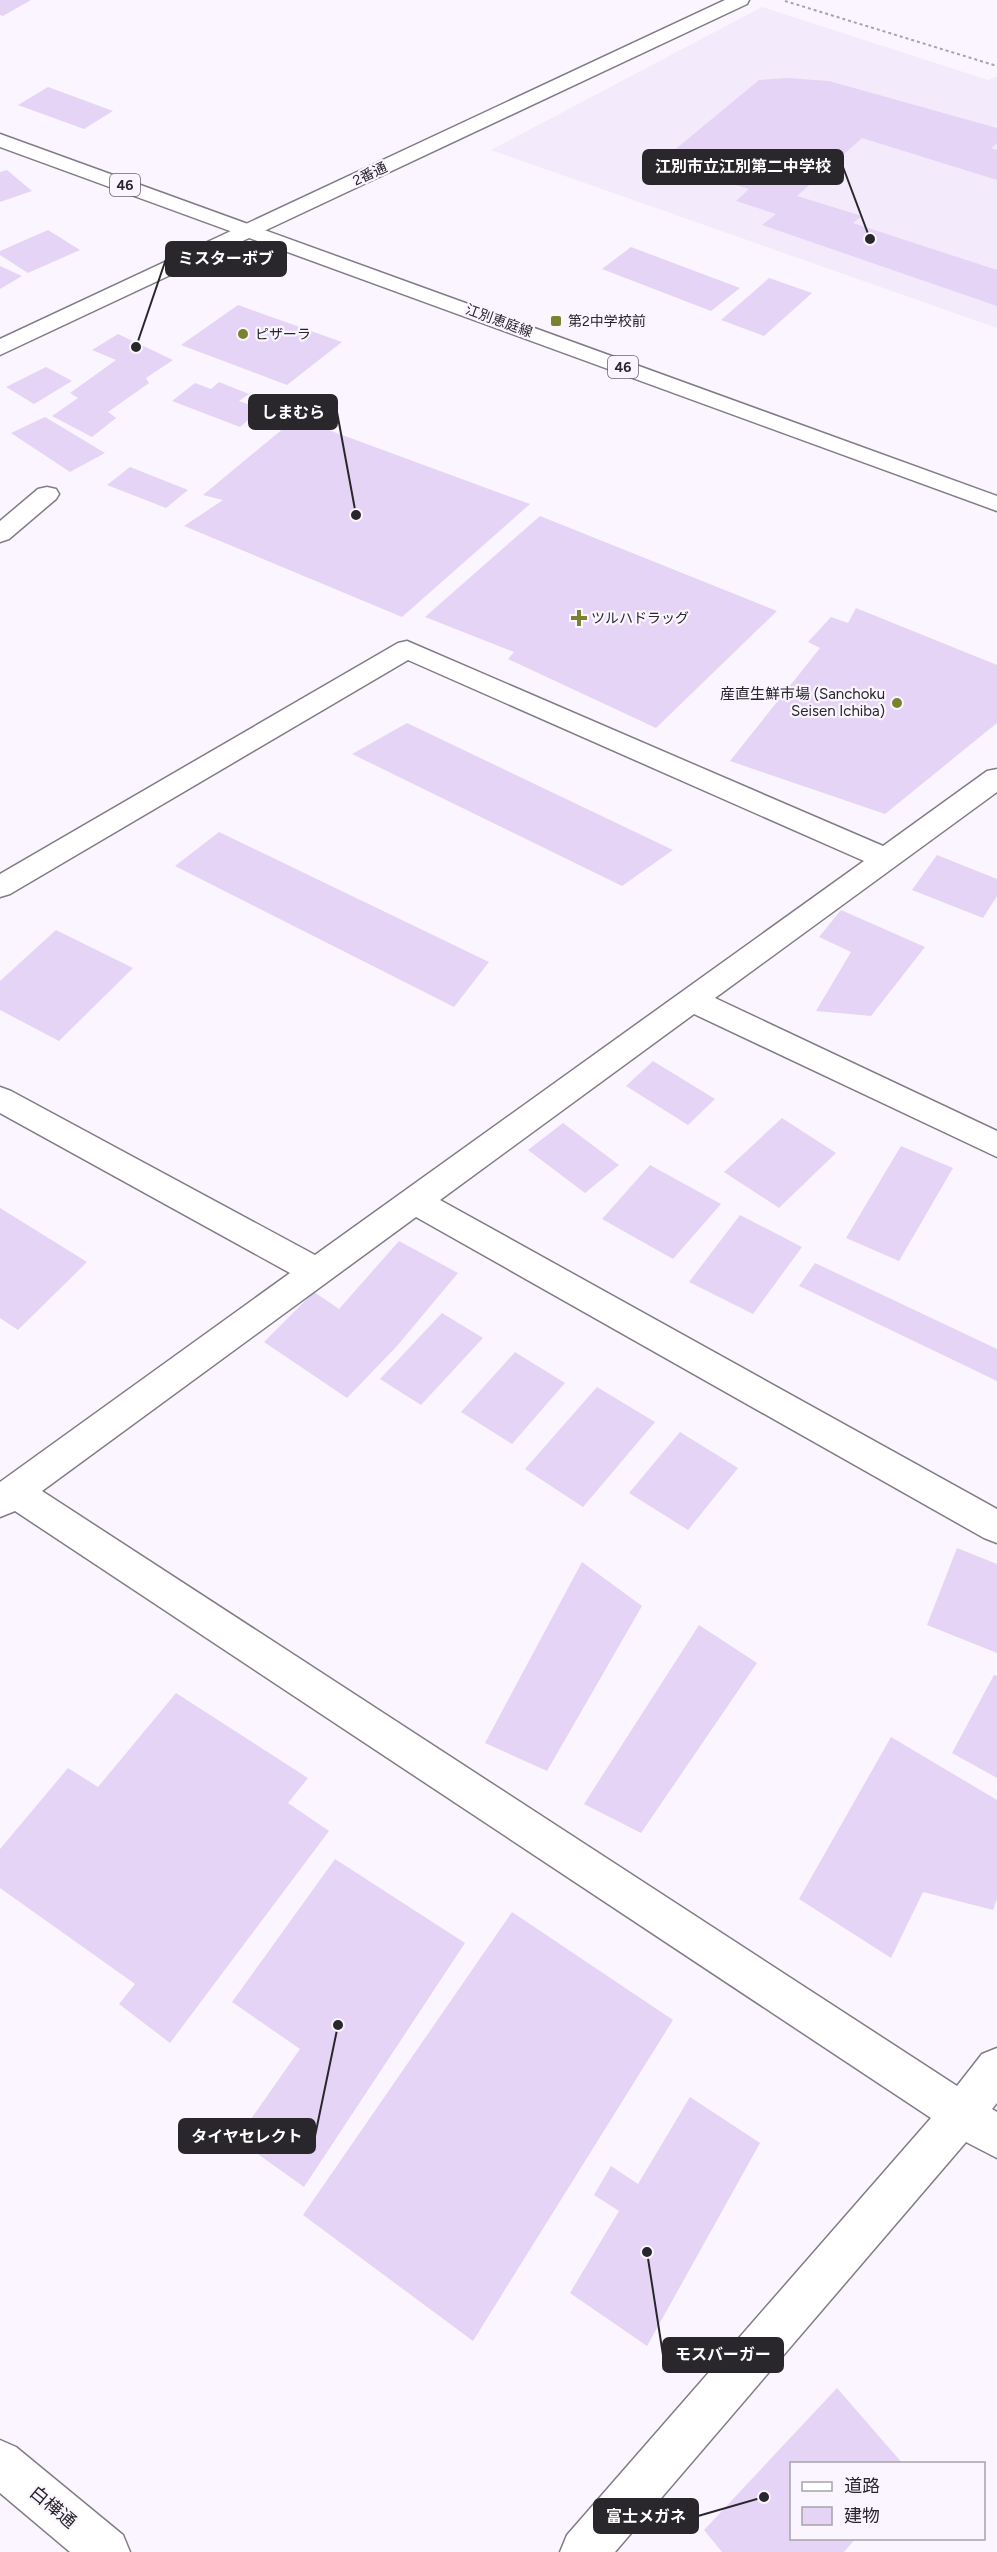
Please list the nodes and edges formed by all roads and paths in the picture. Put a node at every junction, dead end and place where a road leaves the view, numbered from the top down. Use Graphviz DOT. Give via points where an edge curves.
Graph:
graph roads {
  1 [pos="740,0"];
  2 [pos="785,1"];
  3 [pos="997,66"];
  4 [pos="0,140"];
  5 [pos="250,230"];
  6 [pos="0,348"];
  7 [pos="46,494"];
  8 [pos="997,504"];
  9 [pos="0,534"];
  10 [pos="994,785"];
  11 [pos="886,859"];
  12 [pos="0,887"];
  13 [pos="692,1000"];
  14 [pos="0,1099"];
  15 [pos="997,1145"];
  16 [pos="415,1201"];
  17 [pos="317,1272"];
  18 [pos="7,1497"];
  19 [pos="997,1527"];
  20 [pos="997,2069"];
  21 [pos="980,2126"];
  22 [pos="0,2463"];
  23 [pos="106,2552"];
  24 [pos="584,2552"];
  1 -- 5 [label="street, 2番通"];
  2 -- 3 [label="path"];
  4 -- 5 [label="street, 江別恵庭線 / 46"];
  5 -- 6 [label="street, 2番通"];
  5 -- 8 [label="street, 江別恵庭線 / 46"];
  7 -- 9 [label="street"];
  10 -- 11 [label="street"];
  11 -- 12 [label="street" via="407,650"];
  11 -- 13 [label="street"];
  13 -- 15 [label="street"];
  13 -- 16 [label="street"];
  14 -- 17 [label="street"];
  16 -- 17 [label="street"];
  16 -- 19 [label="street"];
  17 -- 18 [label="street"];
  18 -- 21 [label="street"];
  20 -- 21 [label="street"];
  21 -- 24 [label="street"];
  22 -- 23 [label="street, 白樺通"];
}
